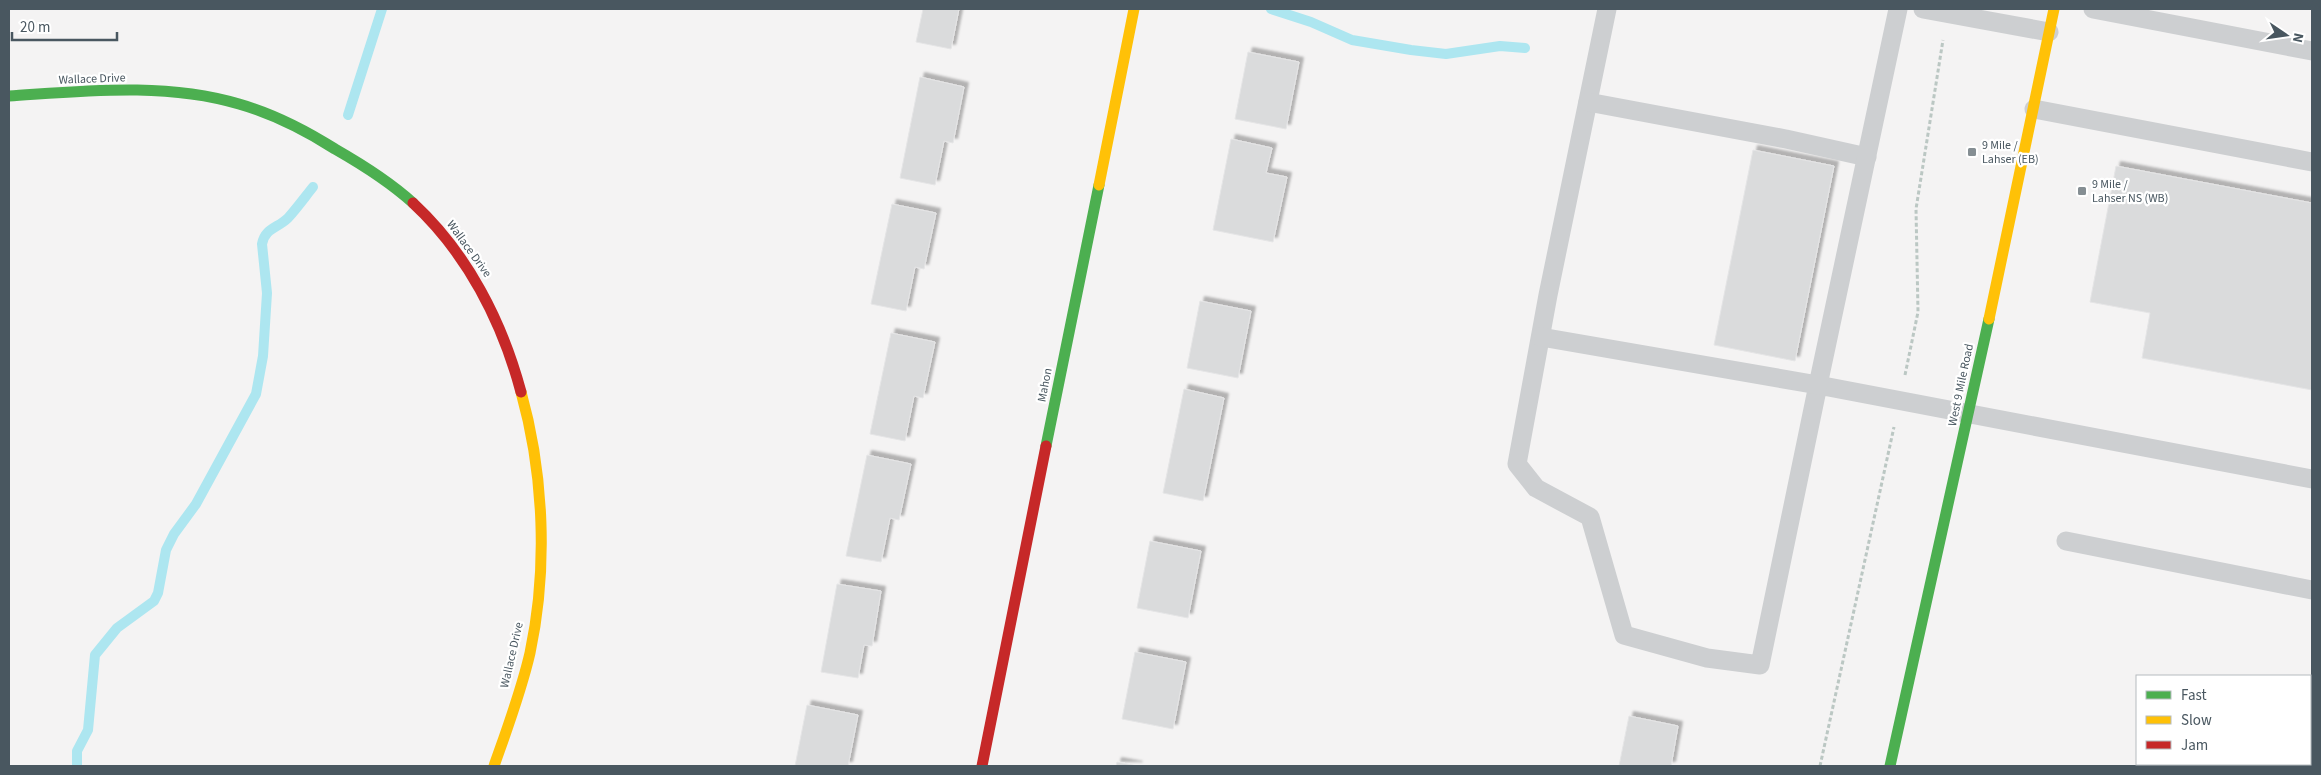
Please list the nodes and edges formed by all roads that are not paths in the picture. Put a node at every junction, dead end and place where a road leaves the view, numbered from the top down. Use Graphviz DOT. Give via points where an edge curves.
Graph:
graph roads {
  1 [pos="1134,9"];
  2 [pos="1607,9"];
  3 [pos="1898,9"];
  4 [pos="1923,9"];
  5 [pos="2054,9"];
  6 [pos="2093,9"];
  7 [pos="2049,32"];
  8 [pos="2312,52"];
  9 [pos="9,96"];
  10 [pos="1588,102"];
  11 [pos="2034,109"];
  12 [pos="1867,157"];
  13 [pos="2312,162"];
  14 [pos="1541,337"];
  15 [pos="1818,385"];
  16 [pos="1970,412"];
  17 [pos="2312,479"];
  18 [pos="2066,541"];
  19 [pos="2312,590"];
  20 [pos="494,766"];
  21 [pos="982,766"];
  22 [pos="1890,766"];
  1 -- 21 [label="street, Mahon"];
  2 -- 10 [label="lane"];
  3 -- 12 [label="lane"];
  4 -- 7 [label="lane"];
  5 -- 7 [label="street, West 9 Mile Road"];
  6 -- 8 [label="lane"];
  7 -- 11 [label="street, West 9 Mile Road"];
  9 -- 20 [label="street, Wallace Drive" via="143,91 190,93 236,102 274,116 372,170 430,220 475,278 499,325 530,418 539,471 542,538 532,640"];
  10 -- 12 [label="lane"];
  10 -- 14 [label="lane"];
  11 -- 13 [label="lane"];
  11 -- 16 [label="street, West 9 Mile Road"];
  12 -- 15 [label="lane"];
  14 -- 15 [label="lane"];
  14 -- 15 [label="lane" via="1517,464 1536,488 1590,517 1624,635 1707,658 1760,665"];
  15 -- 16 [label="lane" via="1899,402"];
  16 -- 17 [label="lane"];
  16 -- 22 [label="street, West 9 Mile Road"];
  18 -- 19 [label="lane"];
}
